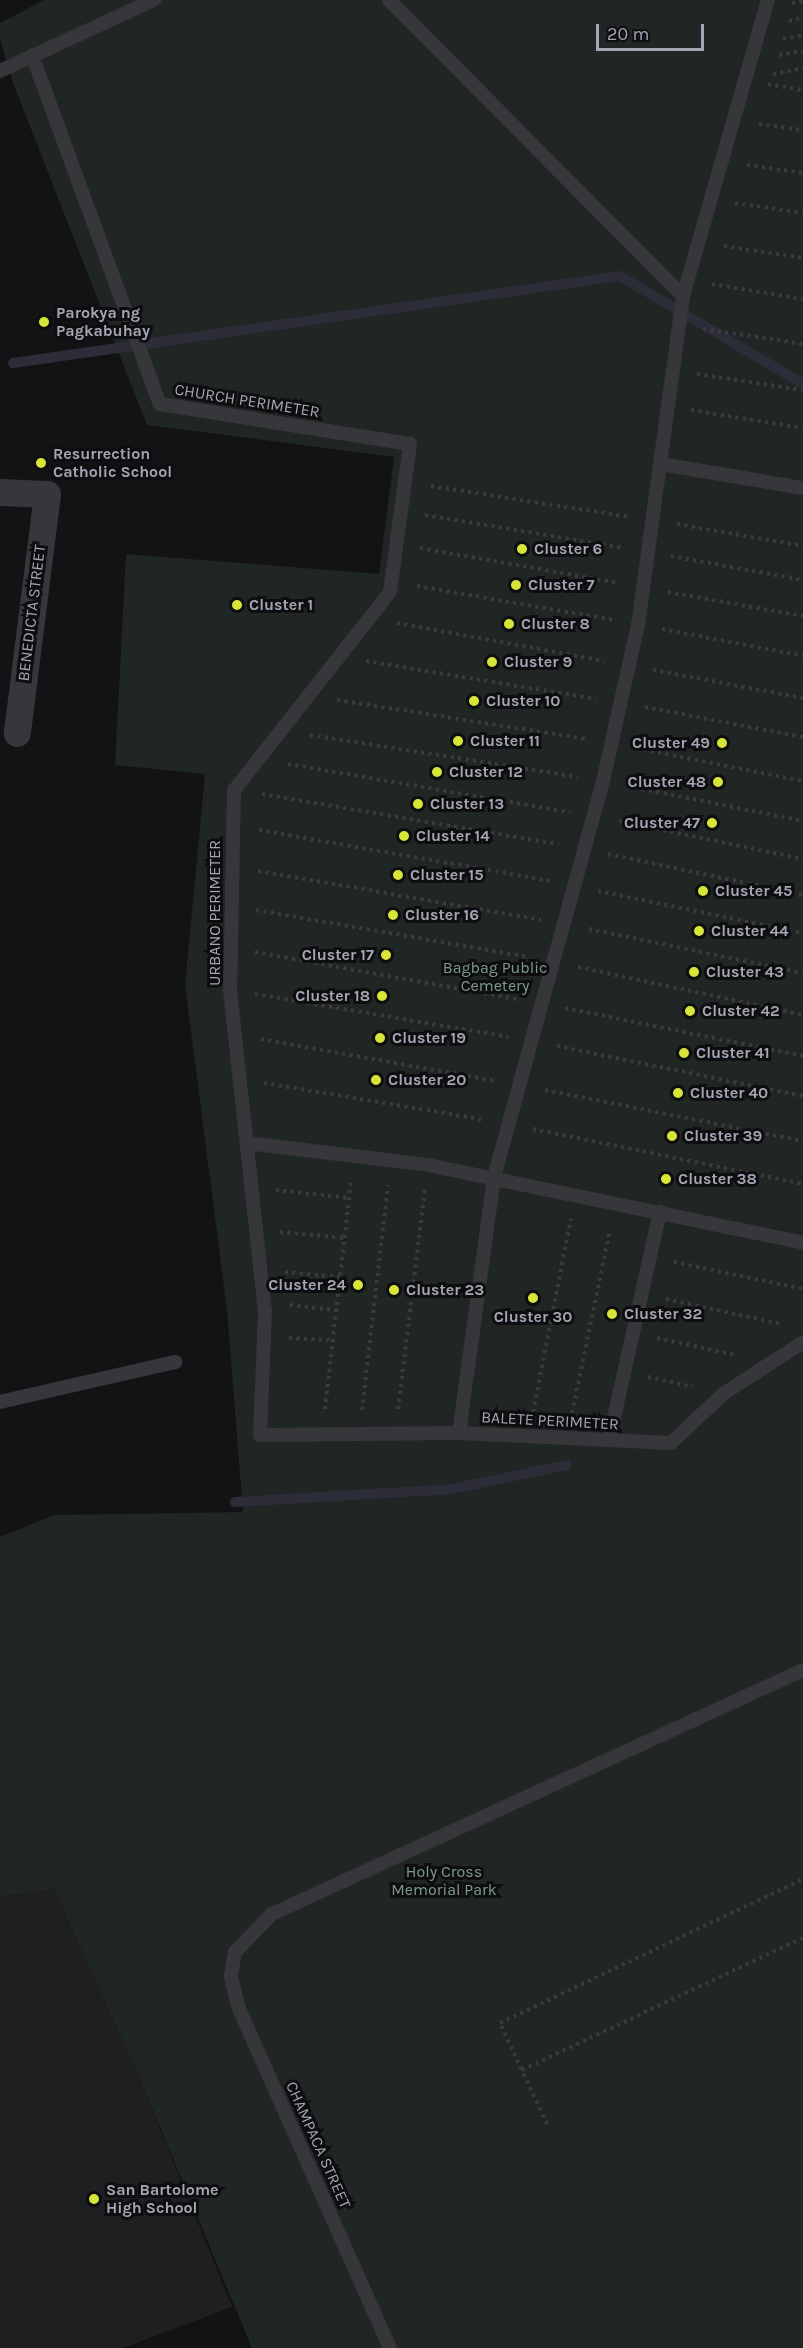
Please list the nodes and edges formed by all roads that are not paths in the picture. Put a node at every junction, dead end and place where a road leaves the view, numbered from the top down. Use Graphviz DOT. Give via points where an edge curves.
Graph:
graph roads {
  1 [pos="154,0"];
  2 [pos="389,0"];
  3 [pos="768,0"];
  4 [pos="32,55"];
  5 [pos="0,71"];
  6 [pos="683,296"];
  7 [pos="662,464"];
  8 [pos="803,488"];
  9 [pos="0,492"];
  10 [pos="17,733"];
  11 [pos="234,790"];
  12 [pos="248,1143"];
  13 [pos="494,1177"];
  14 [pos="660,1212"];
  15 [pos="803,1243"];
  16 [pos="803,1342"];
  17 [pos="175,1362"];
  18 [pos="0,1402"];
  19 [pos="459,1433"];
  20 [pos="260,1435"];
  21 [pos="609,1440"];
  22 [pos="803,1670"];
  23 [pos="390,2348"];
  1 -- 4 [label="lane"];
  2 -- 6 [label="lane"];
  3 -- 6 [label="lane"];
  4 -- 5 [label="lane"];
  4 -- 11 [label="lane, CHURCH PERIMETER" via="160,404 410,444 390,592"];
  6 -- 7 [label="lane"];
  7 -- 8 [label="lane"];
  7 -- 13 [label="lane" via="638,625 603,782"];
  9 -- 10 [label="street, BENEDICTA STREET" via="47,494"];
  11 -- 12 [label="lane, URBANO PERIMETER" via="230,990"];
  12 -- 13 [label="lane" via="391,1159"];
  12 -- 20 [label="lane, URBANO PERIMETER" via="264,1302"];
  13 -- 14 [label="lane"];
  13 -- 19 [label="lane"];
  14 -- 15 [label="lane"];
  14 -- 21 [label="lane"];
  16 -- 21 [label="lane, BALETE PERIMETER" via="723,1394 671,1443"];
  17 -- 18 [label="lane"];
  19 -- 20 [label="lane, BALETE PERIMETER"];
  19 -- 21 [label="lane, BALETE PERIMETER"];
  22 -- 23 [label="lane, CHAMPACA STREET" via="272,1914 234,1952 231,1976 239,2009"];
}
